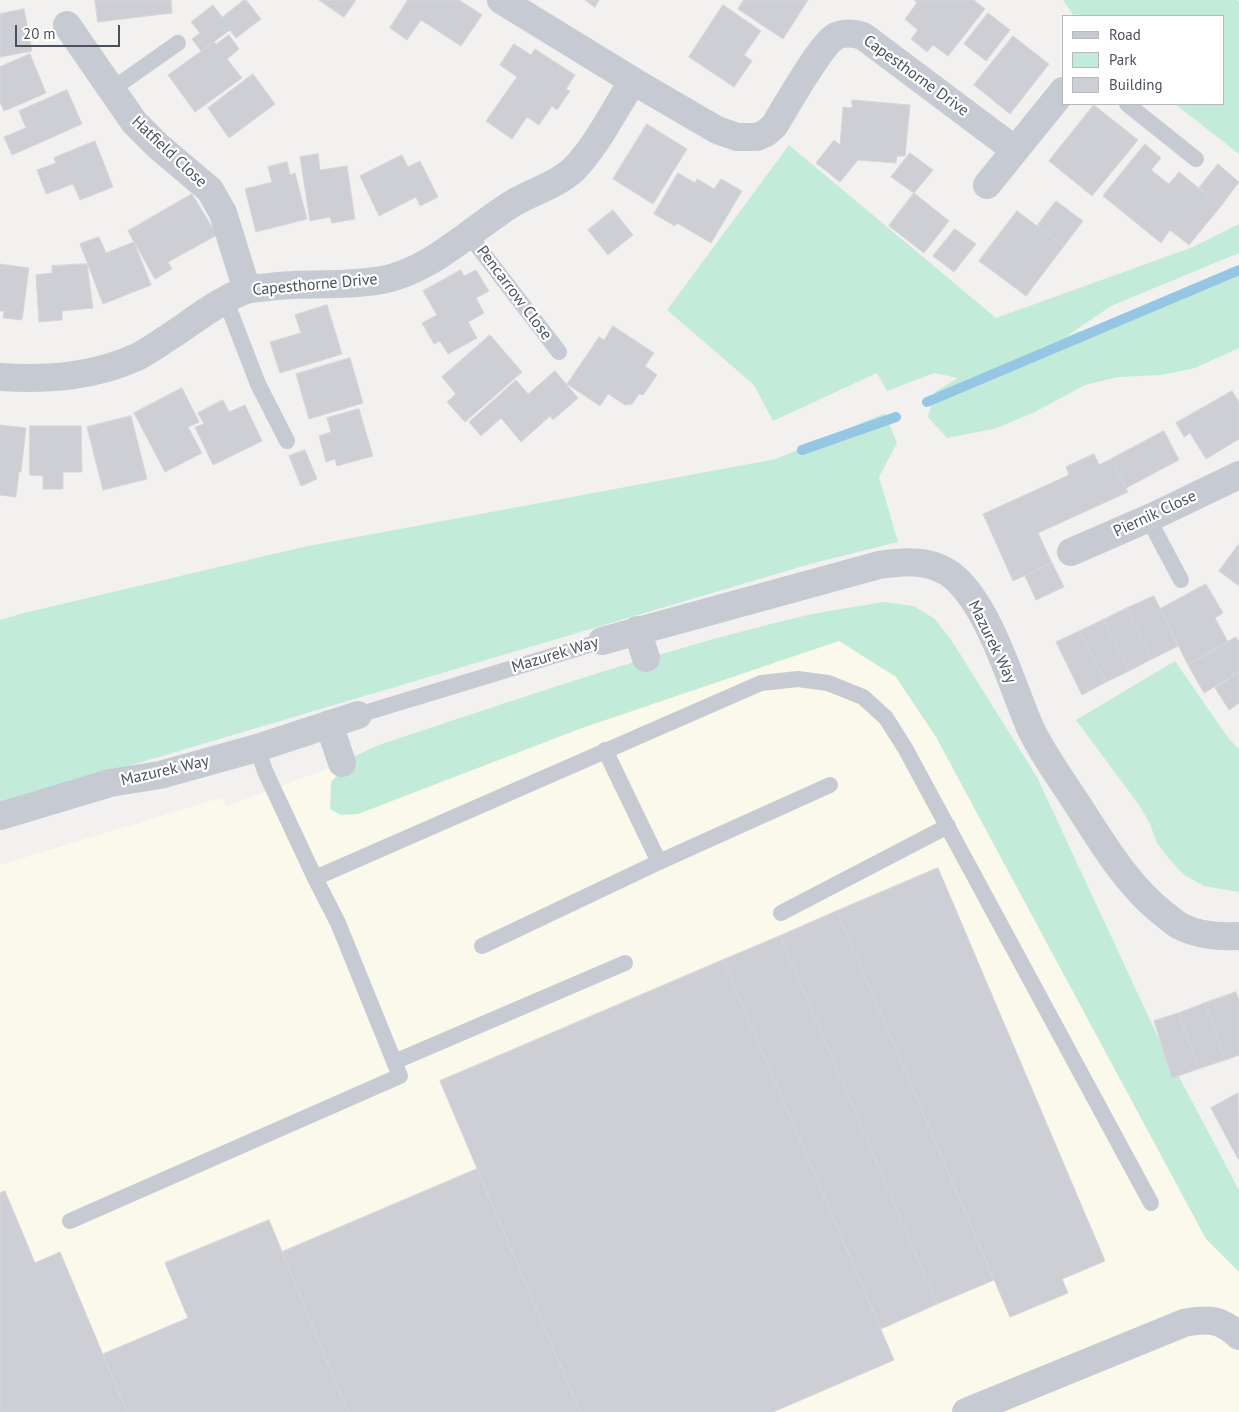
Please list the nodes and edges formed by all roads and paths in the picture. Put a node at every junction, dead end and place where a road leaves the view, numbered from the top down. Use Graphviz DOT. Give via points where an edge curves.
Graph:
graph roads {
  1 [pos="501,0"];
  2 [pos="67,25"];
  3 [pos="178,43"];
  4 [pos="633,81"];
  5 [pos="111,90"];
  6 [pos="1062,92"];
  7 [pos="1128,105"];
  8 [pos="1015,150"];
  9 [pos="1196,159"];
  10 [pos="987,185"];
  11 [pos="469,235"];
  12 [pos="236,296"];
  13 [pos="559,352"];
  14 [pos="0,377"];
  15 [pos="287,441"];
  16 [pos="1239,475"];
  17 [pos="1148,518"];
  18 [pos="1071,552"];
  19 [pos="1181,580"];
  20 [pos="637,630"];
  21 [pos="602,641"];
  22 [pos="646,658"];
  23 [pos="358,715"];
  24 [pos="330,724"];
  25 [pos="257,748"];
  26 [pos="605,750"];
  27 [pos="342,763"];
  28 [pos="830,785"];
  29 [pos="0,816"];
  30 [pos="948,826"];
  31 [pos="658,862"];
  32 [pos="314,878"];
  33 [pos="781,912"];
  34 [pos="1239,936"];
  35 [pos="482,946"];
  36 [pos="625,963"];
  37 [pos="394,1062"];
  38 [pos="1151,1203"];
  39 [pos="70,1221"];
  40 [pos="1239,1336"];
  41 [pos="966,1412"];
  1 -- 4 [label="street, Capesthorne Drive"];
  2 -- 5 [label="street, Hatfield Close"];
  3 -- 5 [label="lane"];
  4 -- 8 [label="street, Capesthorne Drive" via="717,130 737,137 757,137 774,126 817,56 831,40 855,33"];
  4 -- 11 [label="street, Capesthorne Drive" via="592,147 572,170 494,215"];
  5 -- 12 [label="street, Hatfield Close" via="134,122 210,190 235,247"];
  6 -- 8 [label="street"];
  7 -- 9 [label="lane"];
  8 -- 10 [label="street"];
  11 -- 12 [label="street, Capesthorne Drive" via="418,268 382,280 287,285"];
  11 -- 13 [label="lane, Pencarrow Close"];
  12 -- 14 [label="street, Capesthorne Drive" via="138,356 112,367 55,378"];
  12 -- 15 [label="lane" via="258,384"];
  16 -- 17 [label="street, Piernik Close"];
  17 -- 18 [label="street, Piernik Close"];
  17 -- 19 [label="lane"];
  20 -- 21 [label="street, Mazurek Way"];
  20 -- 22 [label="street"];
  20 -- 34 [label="street, Mazurek Way" via="879,566 908,562 936,566 963,586 978,608 1036,738 1087,819 1139,892 1179,926 1195,932"];
  21 -- 23 [label="lane, Mazurek Way"];
  23 -- 24 [label="street, Mazurek Way"];
  24 -- 25 [label="street, Mazurek Way"];
  24 -- 27 [label="street"];
  25 -- 29 [label="street, Mazurek Way" via="160,775 110,783"];
  25 -- 32 [label="lane"];
  26 -- 30 [label="lane" via="761,683 798,679 828,683 863,697 886,718"];
  26 -- 31 [label="lane"];
  26 -- 32 [label="lane"];
  28 -- 31 [label="lane"];
  30 -- 33 [label="lane"];
  30 -- 38 [label="lane"];
  31 -- 35 [label="lane"];
  32 -- 37 [label="lane" via="338,923"];
  36 -- 37 [label="lane"];
  37 -- 39 [label="lane" via="400,1076"];
  40 -- 41 [label="street" via="1216,1320 1184,1323"];
}
